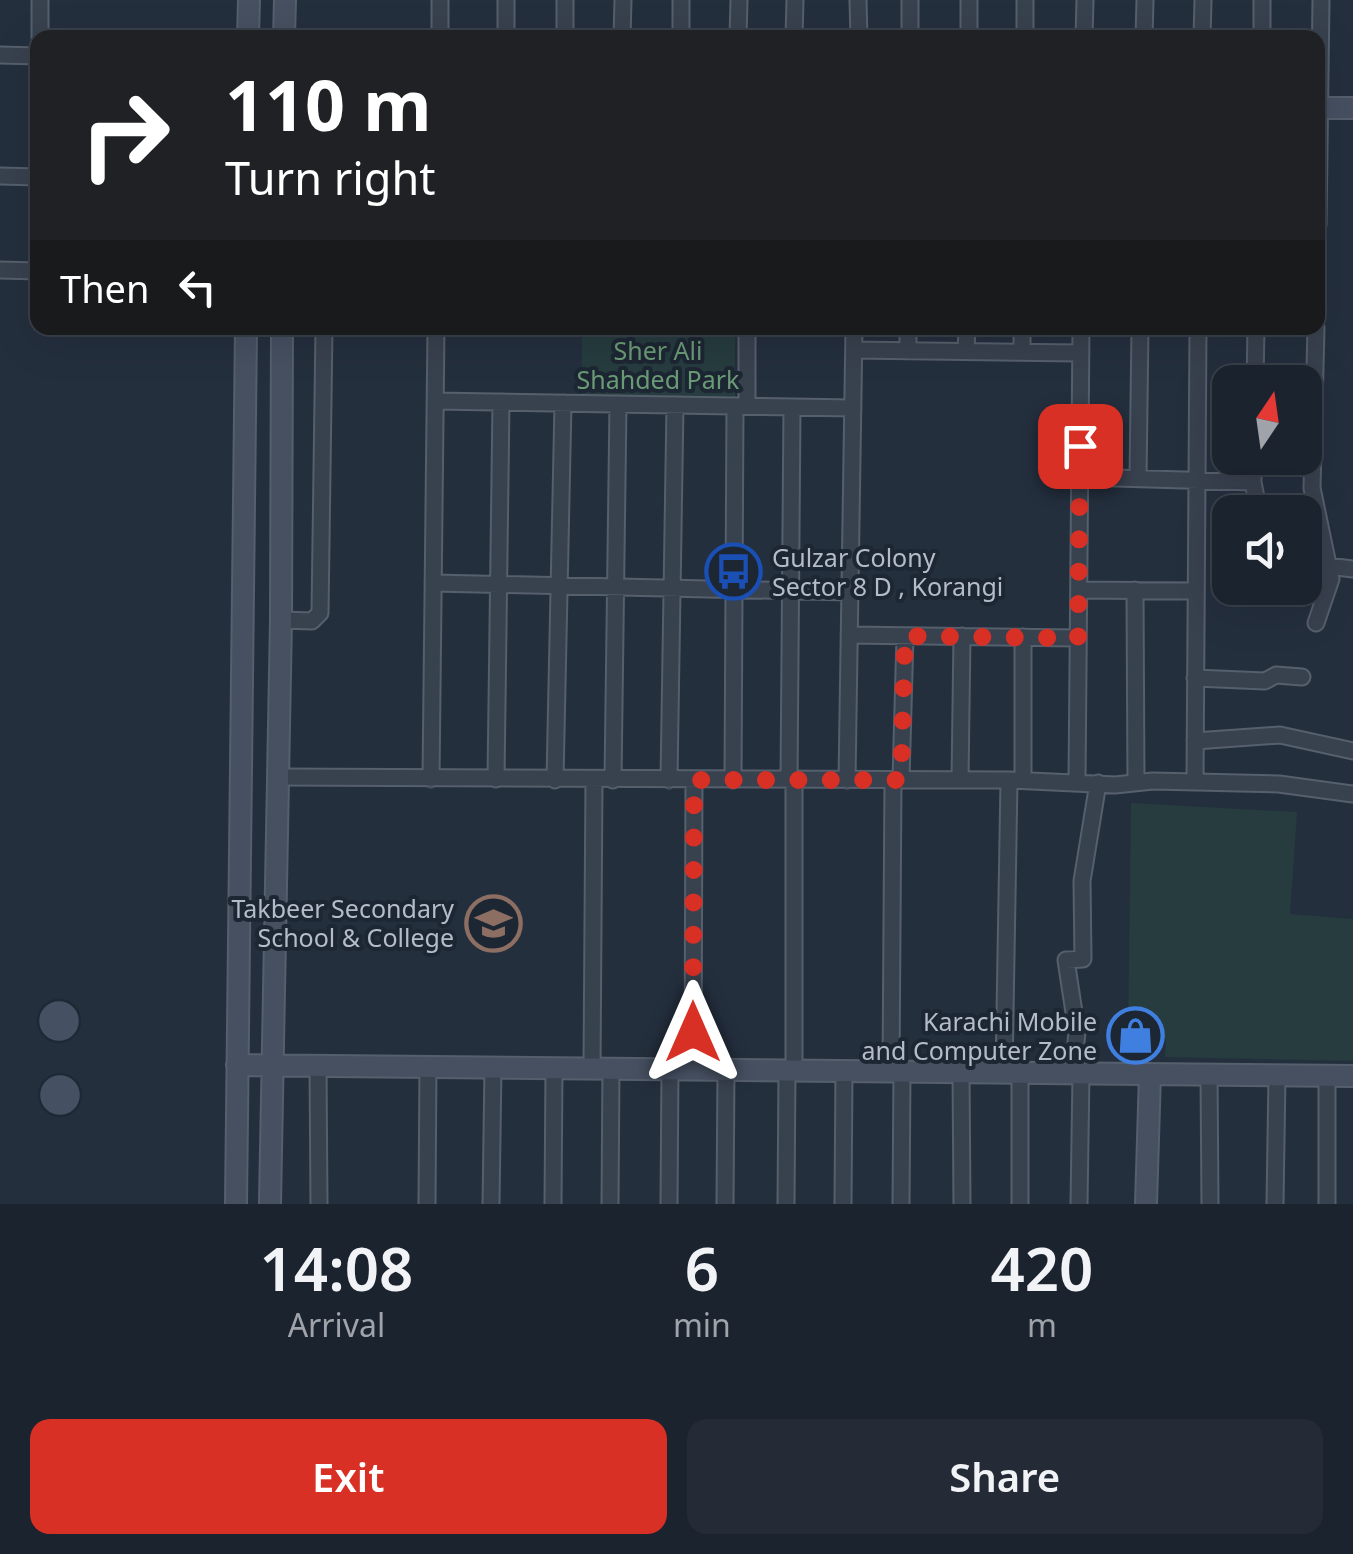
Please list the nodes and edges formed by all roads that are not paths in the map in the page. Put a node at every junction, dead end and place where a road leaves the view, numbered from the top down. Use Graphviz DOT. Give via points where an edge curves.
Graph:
graph roads {
  1 [pos="40,0"];
  2 [pos="249,0"];
  3 [pos="285,0"];
  4 [pos="440,0"];
  5 [pos="506,0"];
  6 [pos="565,0"];
  7 [pos="623,0"];
  8 [pos="681,0"];
  9 [pos="738,0"];
  10 [pos="794,0"];
  11 [pos="858,0"];
  12 [pos="910,0"];
  13 [pos="969,0"];
  14 [pos="1025,0"];
  15 [pos="1085,0"];
  16 [pos="1145,0"];
  17 [pos="1203,0"];
  18 [pos="1262,0"];
  19 [pos="1320,0"];
  20 [pos="40,30"];
  21 [pos="248,30"];
  22 [pos="284,30"];
  23 [pos="440,30"];
  24 [pos="506,30"];
  25 [pos="565,30"];
  26 [pos="622,30"];
  27 [pos="680,30"];
  28 [pos="738,30"];
  29 [pos="794,30"];
  30 [pos="859,30"];
  31 [pos="910,30"];
  32 [pos="969,30"];
  33 [pos="1024,30"];
  34 [pos="1084,30"];
  35 [pos="1144,30"];
  36 [pos="1202,30"];
  37 [pos="1262,30"];
  38 [pos="1320,30"];
  39 [pos="0,55"];
  40 [pos="30,56"];
  41 [pos="1325,108"];
  42 [pos="1353,108"];
  43 [pos="0,176"];
  44 [pos="30,177"];
  45 [pos="0,270"];
  46 [pos="30,271"];
  47 [pos="246,335"];
  48 [pos="282,335"];
  49 [pos="324,335"];
  50 [pos="436,335"];
  51 [pos="746,335"];
  52 [pos="854,335"];
  53 [pos="908,335"];
  54 [pos="966,335"];
  55 [pos="1022,335"];
  56 [pos="1082,335"];
  57 [pos="1140,335"];
  58 [pos="1198,335"];
  59 [pos="1256,335"];
  60 [pos="1316,335"];
  61 [pos="854,350"];
  62 [pos="908,351"];
  63 [pos="966,352"];
  64 [pos="1022,352"];
  65 [pos="1081,353"];
  66 [pos="1255,365"];
  67 [pos="436,401"];
  68 [pos="502,402"];
  69 [pos="563,404"];
  70 [pos="618,404"];
  71 [pos="675,405"];
  72 [pos="741,406"];
  73 [pos="792,407"];
  74 [pos="853,408"];
  75 [pos="1253,475"];
  76 [pos="1080,477"];
  77 [pos="1138,479"];
  78 [pos="1196,480"];
  79 [pos="1253,482"];
  80 [pos="1256,495"];
  81 [pos="1328,566"];
  82 [pos="1353,569"];
  83 [pos="433,583"];
  84 [pos="499,584"];
  85 [pos="559,586"];
  86 [pos="616,587"];
  87 [pos="672,588"];
  88 [pos="734,590"];
  89 [pos="1079,590"];
  90 [pos="1136,590"];
  91 [pos="790,591"];
  92 [pos="1195,591"];
  93 [pos="850,592"];
  94 [pos="286,620"];
  95 [pos="1316,623"];
  96 [pos="849,635"];
  97 [pos="905,636"];
  98 [pos="962,636"];
  99 [pos="1023,637"];
  100 [pos="1078,638"];
  101 [pos="1302,676"];
  102 [pos="1195,678"];
  103 [pos="1195,742"];
  104 [pos="1353,750"];
  105 [pos="276,777"];
  106 [pos="430,779"];
  107 [pos="496,780"];
  108 [pos="555,780"];
  109 [pos="594,780"];
  110 [pos="613,780"];
  111 [pos="669,780"];
  112 [pos="694,780"];
  113 [pos="733,780"];
  114 [pos="792,780"];
  115 [pos="847,780"];
  116 [pos="897,780"];
  117 [pos="960,780"];
  118 [pos="1016,780"];
  119 [pos="1077,781"];
  120 [pos="1195,782"];
  121 [pos="1098,783"];
  122 [pos="1136,783"];
  123 [pos="1353,794"];
  124 [pos="272,1063"];
  125 [pos="237,1064"];
  126 [pos="318,1064"];
  127 [pos="428,1065"];
  128 [pos="493,1066"];
  129 [pos="554,1066"];
  130 [pos="601,1067"];
  131 [pos="670,1068"];
  132 [pos="692,1068"];
  133 [pos="726,1069"];
  134 [pos="791,1070"];
  135 [pos="844,1070"];
  136 [pos="897,1071"];
  137 [pos="961,1072"];
  138 [pos="1012,1072"];
  139 [pos="1077,1073"];
  140 [pos="1150,1074"];
  141 [pos="1209,1074"];
  142 [pos="1277,1076"];
  143 [pos="1327,1076"];
  144 [pos="1353,1076"];
  145 [pos="236,1204"];
  146 [pos="270,1204"];
  147 [pos="320,1204"];
  148 [pos="427,1204"];
  149 [pos="491,1204"];
  150 [pos="552,1204"];
  151 [pos="610,1204"];
  152 [pos="669,1204"];
  153 [pos="726,1204"];
  154 [pos="786,1204"];
  155 [pos="843,1204"];
  156 [pos="901,1204"];
  157 [pos="962,1204"];
  158 [pos="1020,1204"];
  159 [pos="1079,1204"];
  160 [pos="1146,1204"];
  161 [pos="1210,1204"];
  162 [pos="1275,1204"];
  163 [pos="1327,1204"];
  1 -- 20 [label="street"];
  2 -- 21 [label="street"];
  3 -- 22 [label="street"];
  4 -- 23 [label="street"];
  5 -- 24 [label="street"];
  6 -- 25 [label="street"];
  7 -- 26 [label="street"];
  8 -- 27 [label="street"];
  9 -- 28 [label="street"];
  10 -- 29 [label="street"];
  11 -- 30 [label="street"];
  12 -- 31 [label="street"];
  13 -- 32 [label="street"];
  14 -- 33 [label="street"];
  15 -- 34 [label="street"];
  16 -- 35 [label="street"];
  17 -- 36 [label="street"];
  18 -- 37 [label="street"];
  19 -- 38 [label="street"];
  39 -- 40 [label="street"];
  41 -- 42 [label="street"];
  43 -- 44 [label="street"];
  45 -- 46 [label="street"];
  47 -- 125 [label="street"];
  48 -- 94 [label="street"];
  49 -- 94 [label="street" via="320,612 312,621"];
  50 -- 67 [label="street"];
  51 -- 72 [label="street"];
  52 -- 61 [label="street"];
  53 -- 62 [label="street"];
  54 -- 63 [label="street"];
  55 -- 64 [label="street"];
  56 -- 65 [label="street"];
  57 -- 77 [label="street"];
  58 -- 78 [label="street"];
  59 -- 66 [label="street"];
  60 -- 81 [label="street" via="1312,488"];
  61 -- 62 [label="street"];
  61 -- 74 [label="street"];
  62 -- 63 [label="street"];
  63 -- 64 [label="street"];
  64 -- 65 [label="street"];
  65 -- 76 [label="street"];
  67 -- 68 [label="street"];
  67 -- 83 [label="street"];
  68 -- 69 [label="street"];
  68 -- 84 [label="street"];
  69 -- 70 [label="street"];
  69 -- 85 [label="street"];
  70 -- 71 [label="street"];
  70 -- 86 [label="street"];
  71 -- 72 [label="street"];
  71 -- 87 [label="street"];
  72 -- 73 [label="street"];
  72 -- 88 [label="street"];
  73 -- 74 [label="street"];
  73 -- 91 [label="street"];
  74 -- 93 [label="street"];
  75 -- 79 [label="street"];
  76 -- 77 [label="street"];
  76 -- 89 [label="street"];
  77 -- 78 [label="street"];
  78 -- 79 [label="street"];
  78 -- 92 [label="street"];
  79 -- 80 [label="street"];
  81 -- 82 [label="street"];
  81 -- 95 [label="street" via="1331,580"];
  83 -- 84 [label="street"];
  83 -- 106 [label="street"];
  84 -- 85 [label="street"];
  84 -- 107 [label="street"];
  85 -- 86 [label="street"];
  85 -- 108 [label="street"];
  86 -- 87 [label="street"];
  86 -- 110 [label="street"];
  87 -- 88 [label="street"];
  87 -- 111 [label="street"];
  88 -- 91 [label="street"];
  88 -- 113 [label="street"];
  89 -- 90 [label="street"];
  89 -- 100 [label="street"];
  90 -- 92 [label="street"];
  90 -- 122 [label="street"];
  91 -- 93 [label="street"];
  91 -- 114 [label="street"];
  92 -- 102 [label="street"];
  93 -- 96 [label="street"];
  94 -- 105 [label="street"];
  96 -- 97 [label="street"];
  96 -- 115 [label="street"];
  97 -- 98 [label="street"];
  97 -- 116 [label="street"];
  98 -- 99 [label="street"];
  98 -- 117 [label="street"];
  99 -- 100 [label="street"];
  99 -- 118 [label="street"];
  100 -- 119 [label="street"];
  101 -- 102 [label="street"];
  102 -- 103 [label="street"];
  103 -- 104 [label="street" via="1280,735"];
  103 -- 120 [label="street"];
  105 -- 106 [label="street"];
  105 -- 124 [label="street"];
  106 -- 107 [label="street"];
  107 -- 108 [label="street"];
  108 -- 109 [label="street"];
  109 -- 110 [label="street"];
  109 -- 130 [label="street"];
  110 -- 111 [label="street"];
  111 -- 112 [label="street"];
  112 -- 113 [label="street"];
  112 -- 132 [label="street"];
  113 -- 114 [label="street"];
  114 -- 115 [label="street"];
  114 -- 134 [label="street"];
  115 -- 116 [label="street"];
  116 -- 117 [label="street"];
  116 -- 136 [label="street"];
  117 -- 118 [label="street"];
  118 -- 119 [label="street"];
  118 -- 138 [label="street"];
  119 -- 121 [label="street"];
  120 -- 122 [label="street"];
  120 -- 123 [label="street"];
  121 -- 122 [label="street"];
  121 -- 139 [label="street" via="1082,880 1083,959 1066,960"];
  124 -- 125 [label="street"];
  124 -- 126 [label="street"];
  124 -- 146 [label="street"];
  125 -- 145 [label="street"];
  126 -- 127 [label="street"];
  126 -- 147 [label="street"];
  127 -- 128 [label="street"];
  127 -- 148 [label="street"];
  128 -- 129 [label="street"];
  128 -- 149 [label="street"];
  129 -- 130 [label="street"];
  129 -- 150 [label="street"];
  130 -- 131 [label="street"];
  130 -- 151 [label="street"];
  131 -- 132 [label="street"];
  131 -- 152 [label="street"];
  132 -- 133 [label="street"];
  133 -- 134 [label="street"];
  133 -- 153 [label="street"];
  134 -- 135 [label="street"];
  134 -- 154 [label="street"];
  135 -- 136 [label="street"];
  135 -- 155 [label="street"];
  136 -- 137 [label="street"];
  136 -- 156 [label="street"];
  137 -- 138 [label="street"];
  137 -- 157 [label="street"];
  138 -- 139 [label="street"];
  138 -- 158 [label="street"];
  139 -- 140 [label="street"];
  139 -- 159 [label="street"];
  140 -- 141 [label="street"];
  140 -- 160 [label="street"];
  141 -- 142 [label="street"];
  141 -- 161 [label="street"];
  142 -- 143 [label="street"];
  142 -- 162 [label="street"];
  143 -- 144 [label="street"];
  143 -- 163 [label="street"];
}
